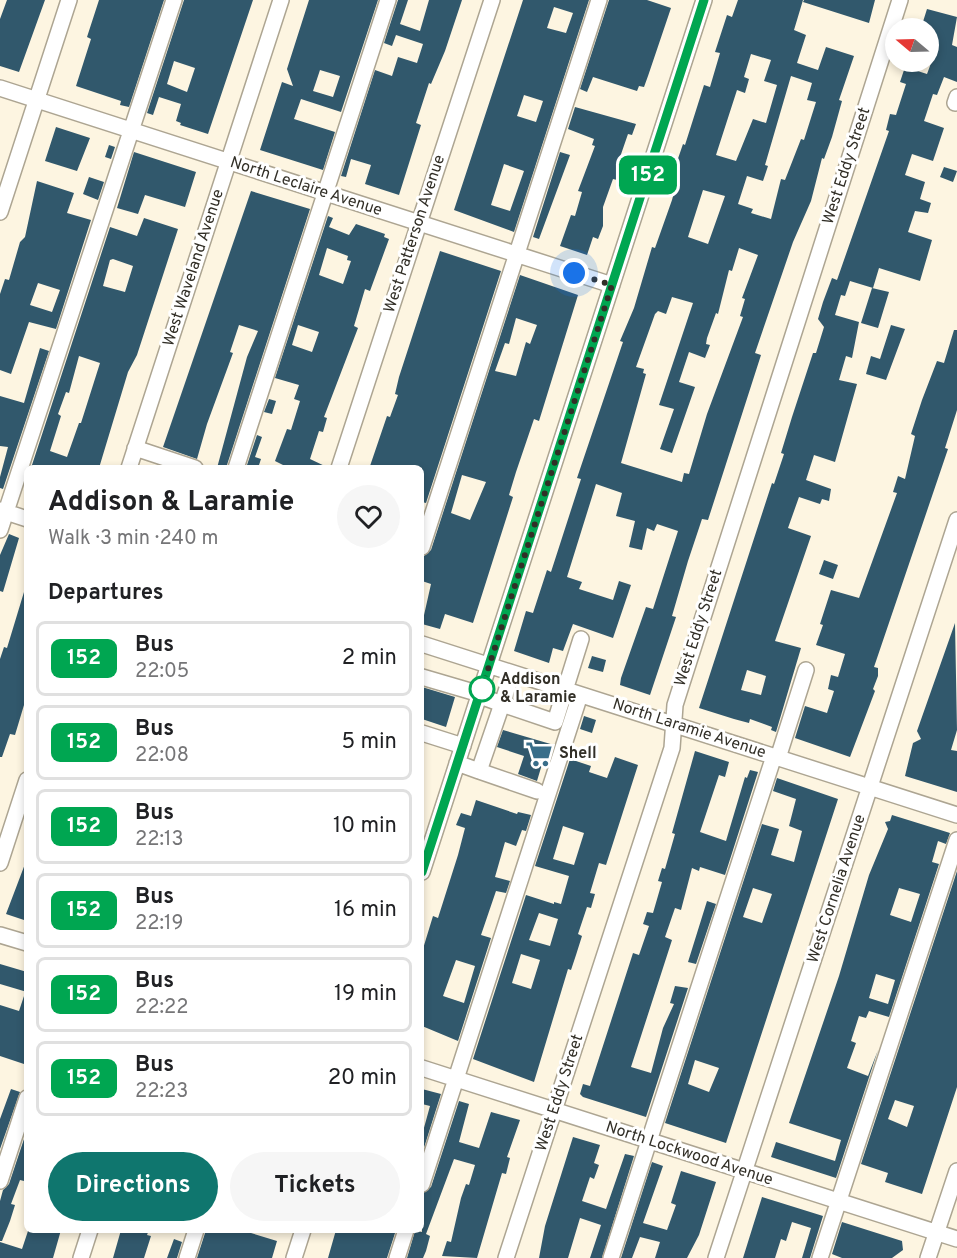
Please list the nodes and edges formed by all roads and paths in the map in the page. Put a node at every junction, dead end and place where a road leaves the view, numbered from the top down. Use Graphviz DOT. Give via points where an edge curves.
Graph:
graph roads {
  1 [pos="69,0"];
  2 [pos="174,0"];
  3 [pos="281,0"];
  4 [pos="388,0"];
  5 [pos="492,0"];
  6 [pos="599,0"];
  7 [pos="704,0"];
  8 [pos="900,0"];
  9 [pos="0,88"];
  10 [pos="36,100"];
  11 [pos="131,130"];
  12 [pos="229,162"];
  13 [pos="325,193"];
  14 [pos="0,212"];
  15 [pos="419,223"];
  16 [pos="517,254"];
  17 [pos="612,285"];
  18 [pos="135,448"];
  19 [pos="130,465"];
  20 [pos="186,465"];
  21 [pos="237,465"];
  22 [pos="340,465"];
  23 [pos="3,511"];
  24 [pos="24,518"];
  25 [pos="957,520"];
  26 [pos="0,530"];
  27 [pos="424,541"];
  28 [pos="581,639"];
  29 [pos="424,645"];
  30 [pos="490,666"];
  31 [pos="806,670"];
  32 [pos="512,673"];
  33 [pos="424,678"];
  34 [pos="573,693"];
  35 [pos="480,695"];
  36 [pos="502,704"];
  37 [pos="674,725"];
  38 [pos="424,734"];
  39 [pos="463,746"];
  40 [pos="776,757"];
  41 [pos="458,763"];
  42 [pos="479,771"];
  43 [pos="870,787"];
  44 [pos="24,789"];
  45 [pos="537,791"];
  46 [pos="957,814"];
  47 [pos="957,840"];
  48 [pos="0,863"];
  49 [pos="424,866"];
  50 [pos="0,935"];
  51 [pos="24,942"];
  52 [pos="424,1069"];
  53 [pos="456,1079"];
  54 [pos="24,1107"];
  55 [pos="554,1110"];
  56 [pos="649,1141"];
  57 [pos="957,1170"];
  58 [pos="744,1171"];
  59 [pos="424,1178"];
  60 [pos="0,1181"];
  61 [pos="839,1201"];
  62 [pos="937,1232"];
  63 [pos="89,1233"];
  64 [pos="195,1233"];
  65 [pos="302,1233"];
  66 [pos="405,1233"];
  67 [pos="957,1239"];
  68 [pos="81,1258"];
  69 [pos="187,1258"];
  70 [pos="294,1258"];
  71 [pos="397,1258"];
  72 [pos="506,1258"];
  73 [pos="611,1258"];
  74 [pos="716,1258"];
  75 [pos="820,1258"];
  76 [pos="928,1258"];
  1 -- 10 [label="street"];
  2 -- 11 [label="street"];
  3 -- 12 [label="street, West Waveland Avenue"];
  4 -- 13 [label="street"];
  5 -- 15 [label="street, West Patterson Avenue"];
  6 -- 16 [label="street"];
  7 -- 17 [label="street"];
  8 -- 37 [label="street, West Eddy Street" via="675,705"];
  9 -- 10 [label="street, North Leclaire Avenue"];
  10 -- 11 [label="street, North Leclaire Avenue"];
  10 -- 14 [label="street"];
  11 -- 12 [label="street, North Leclaire Avenue"];
  11 -- 23 [label="street"];
  12 -- 13 [label="street, North Leclaire Avenue"];
  12 -- 18 [label="street, West Waveland Avenue"];
  13 -- 15 [label="street, North Leclaire Avenue"];
  13 -- 21 [label="street"];
  15 -- 16 [label="street, North Leclaire Avenue"];
  15 -- 22 [label="street, West Patterson Avenue"];
  16 -- 17 [label="street, North Leclaire Avenue"];
  16 -- 27 [label="street"];
  17 -- 30 [label="street"];
  18 -- 19 [label="street, West Waveland Avenue"];
  18 -- 20 [label="street"];
  23 -- 24 [label="street"];
  23 -- 26 [label="street"];
  25 -- 43 [label="street, West Cornelia Avenue"];
  28 -- 34 [label="street"];
  29 -- 30 [label="street, North Laramie Avenue"];
  30 -- 32 [label="street, North Laramie Avenue"];
  30 -- 35 [label="street"];
  31 -- 40 [label="street"];
  32 -- 34 [label="street, North Laramie Avenue"];
  32 -- 36 [label="street"];
  33 -- 35 [label="street"];
  34 -- 36 [label="street" via="555,722"];
  34 -- 37 [label="street, North Laramie Avenue"];
  34 -- 53 [label="street"];
  35 -- 36 [label="street"];
  35 -- 39 [label="street"];
  36 -- 42 [label="street"];
  37 -- 40 [label="street, North Laramie Avenue"];
  37 -- 55 [label="street, West Eddy Street" via="672,748"];
  38 -- 39 [label="street"];
  39 -- 41 [label="street"];
  40 -- 43 [label="street, North Laramie Avenue"];
  40 -- 56 [label="street"];
  41 -- 42 [label="street"];
  41 -- 49 [label="street"];
  42 -- 45 [label="street"];
  43 -- 46 [label="street, North Laramie Avenue"];
  43 -- 58 [label="street, West Cornelia Avenue"];
  44 -- 48 [label="street"];
  47 -- 61 [label="street"];
  50 -- 51 [label="street"];
  52 -- 53 [label="street, North Lockwood Avenue"];
  53 -- 55 [label="street, North Lockwood Avenue"];
  53 -- 59 [label="street"];
  54 -- 60 [label="street"];
  55 -- 56 [label="street, North Lockwood Avenue"];
  55 -- 72 [label="street, West Eddy Street"];
  56 -- 58 [label="street, North Lockwood Avenue"];
  56 -- 73 [label="street"];
  57 -- 62 [label="street"];
  58 -- 61 [label="street, North Lockwood Avenue"];
  58 -- 74 [label="street, West Cornelia Avenue"];
  61 -- 62 [label="street, North Lockwood Avenue"];
  61 -- 75 [label="street"];
  62 -- 67 [label="street, North Lockwood Avenue"];
  62 -- 76 [label="street"];
  63 -- 68 [label="street"];
  64 -- 69 [label="street"];
  65 -- 70 [label="street"];
  66 -- 71 [label="street"];
}
